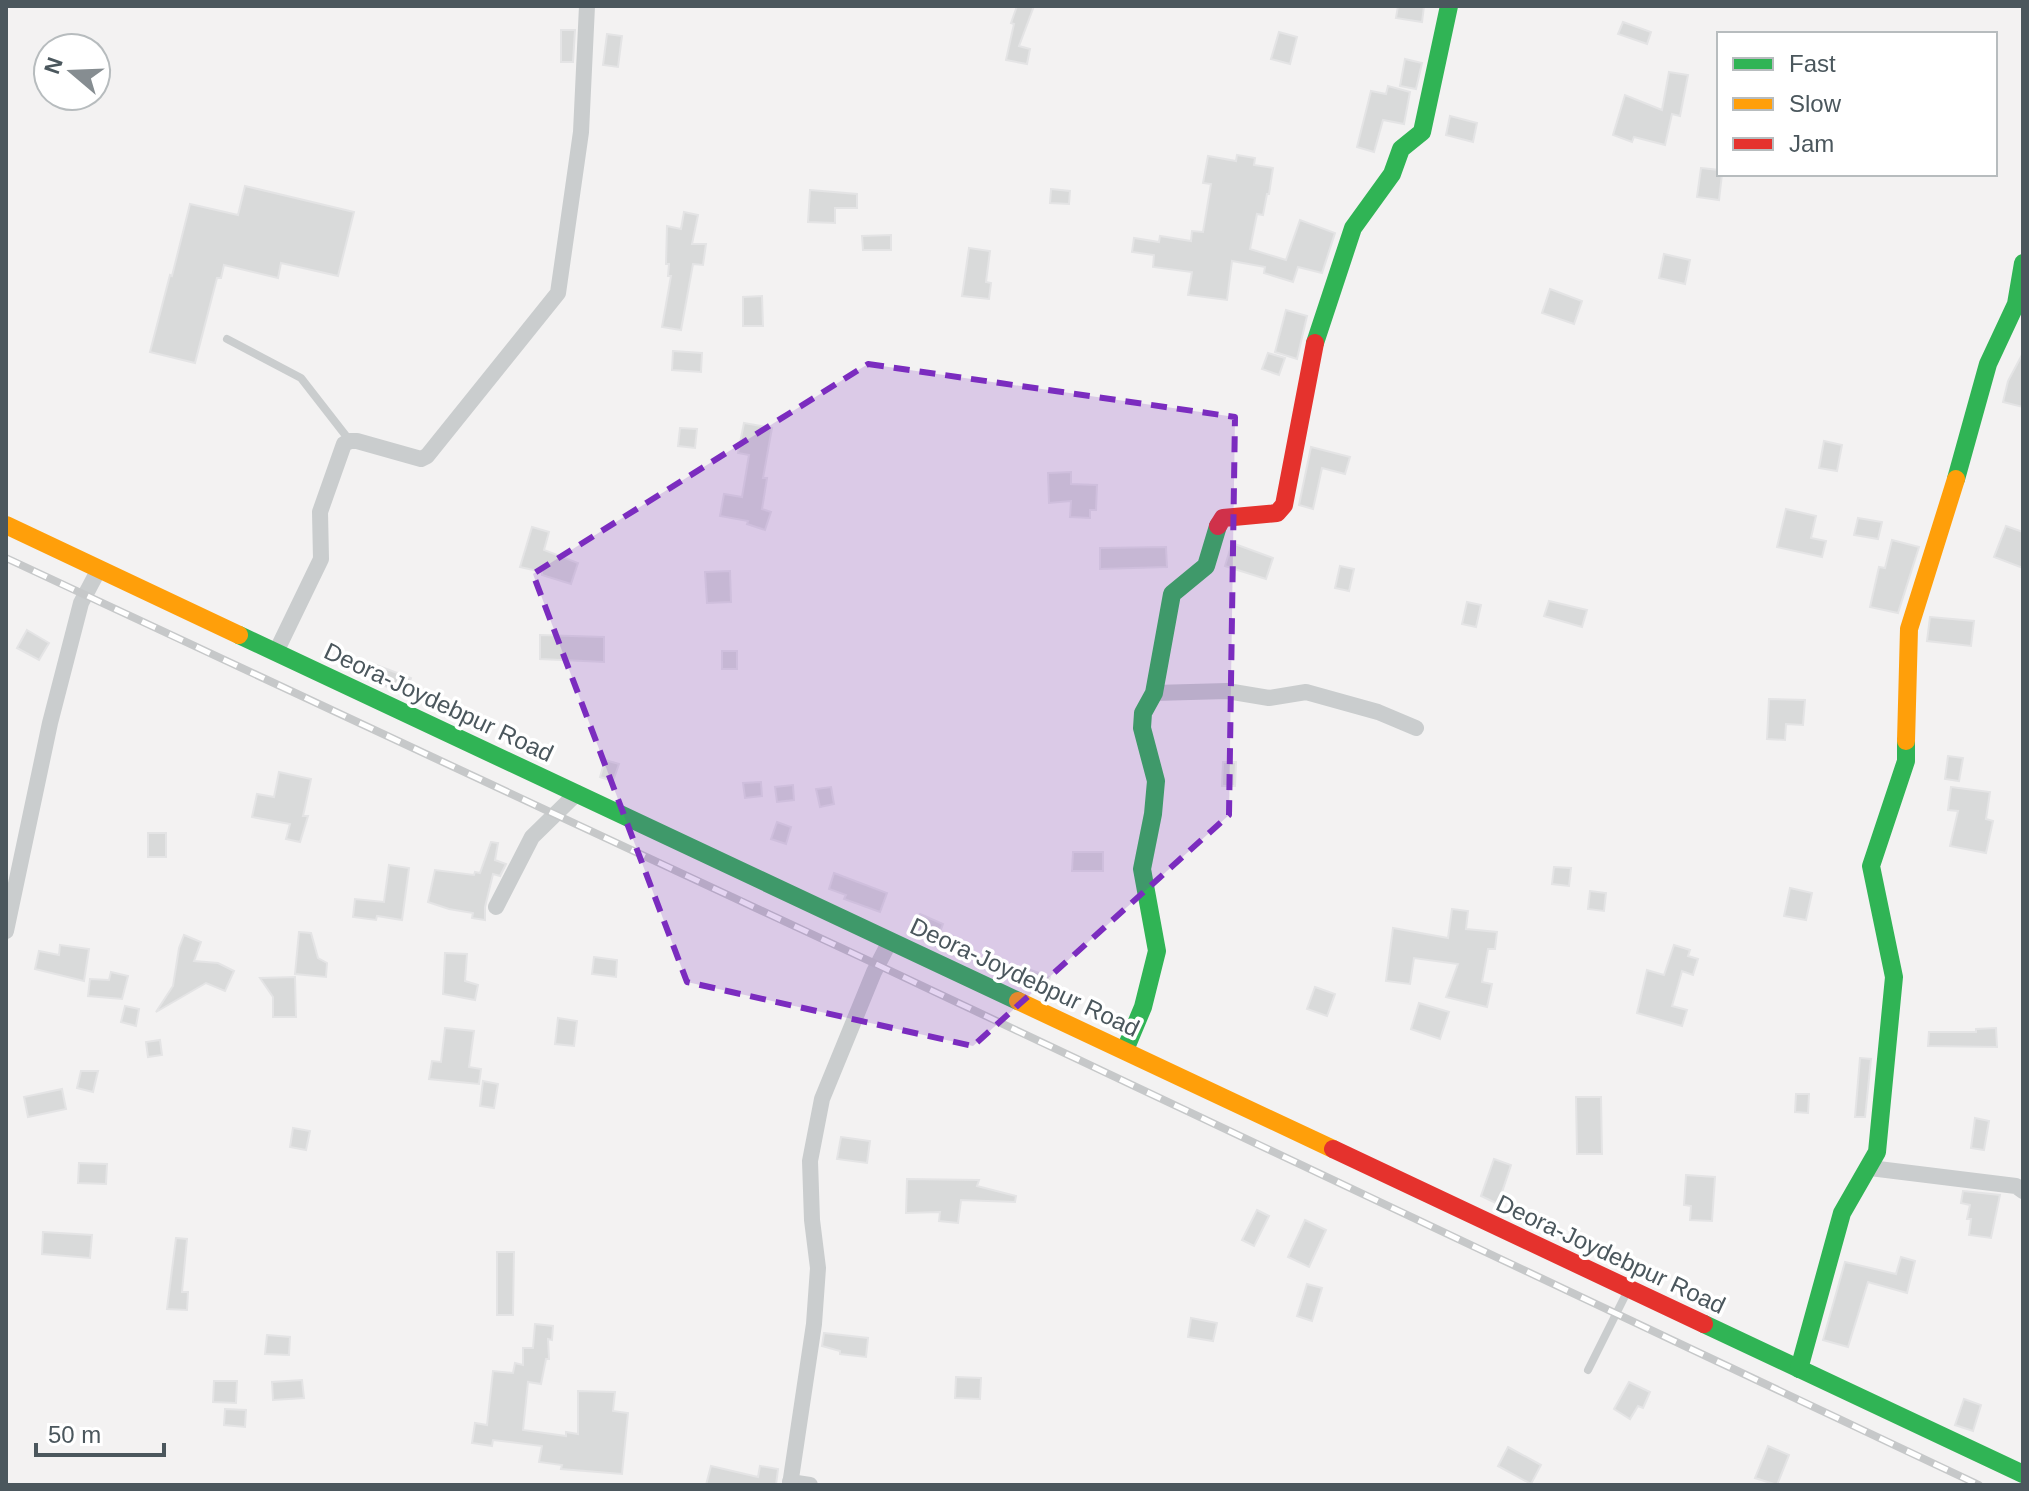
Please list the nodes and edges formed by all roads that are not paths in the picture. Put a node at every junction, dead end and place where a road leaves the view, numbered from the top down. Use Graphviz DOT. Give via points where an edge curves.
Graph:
graph roads {
  1 [pos="587,6"];
  2 [pos="1449,6"];
  3 [pos="2023,263"];
  4 [pos="227,339"];
  5 [pos="350,441"];
  6 [pos="6,525"];
  7 [pos="99,569"];
  8 [pos="276,652"];
  9 [pos="1154,693"];
  10 [pos="1416,728"];
  11 [pos="577,793"];
  12 [pos="496,907"];
  13 [pos="6,931"];
  14 [pos="890,941"];
  15 [pos="1125,1050"];
  16 [pos="1870,1168"];
  17 [pos="2023,1191"];
  18 [pos="1629,1289"];
  19 [pos="1799,1369"];
  20 [pos="1588,1370"];
  21 [pos="2023,1474"];
  22 [pos="790,1483"];
  23 [pos="810,1485"];
  1 -- 5 [label="street" via="581,132 558,293 427,456 421,459"];
  2 -- 9 [label="street" via="1422,132 1401,149 1392,174 1353,228 1317,335 1284,505 1277,513 1229,515 1218,523 1209,562 1172,594"];
  3 -- 16 [label="street" via="2016,304 1988,364 1909,629 1906,761 1871,866 1894,977 1877,1152"];
  4 -- 5 [label="lane" via="308,384"];
  5 -- 8 [label="street" via="344,444 320,512 321,559"];
  6 -- 7 [label="street, Deora-Joydebpur Road"];
  7 -- 8 [label="street, Deora-Joydebpur Road"];
  7 -- 13 [label="street" via="81,603 65,663"];
  8 -- 11 [label="street, Deora-Joydebpur Road"];
  9 -- 10 [label="street" via="1227,691 1269,698 1306,692"];
  9 -- 15 [label="street" via="1143,713 1156,781 1142,862 1157,951"];
  11 -- 12 [label="street" via="532,837"];
  11 -- 14 [label="street, Deora-Joydebpur Road"];
  14 -- 15 [label="street, Deora-Joydebpur Road"];
  14 -- 22 [label="street" via="822,1099 810,1161 818,1268"];
  15 -- 18 [label="street, Deora-Joydebpur Road"];
  16 -- 17 [label="street"];
  16 -- 19 [label="street" via="1842,1213"];
  18 -- 19 [label="street, Deora-Joydebpur Road"];
  18 -- 20 [label="lane"];
  19 -- 21 [label="street, Deora-Joydebpur Road"];
  22 -- 23 [label="street"];
}
